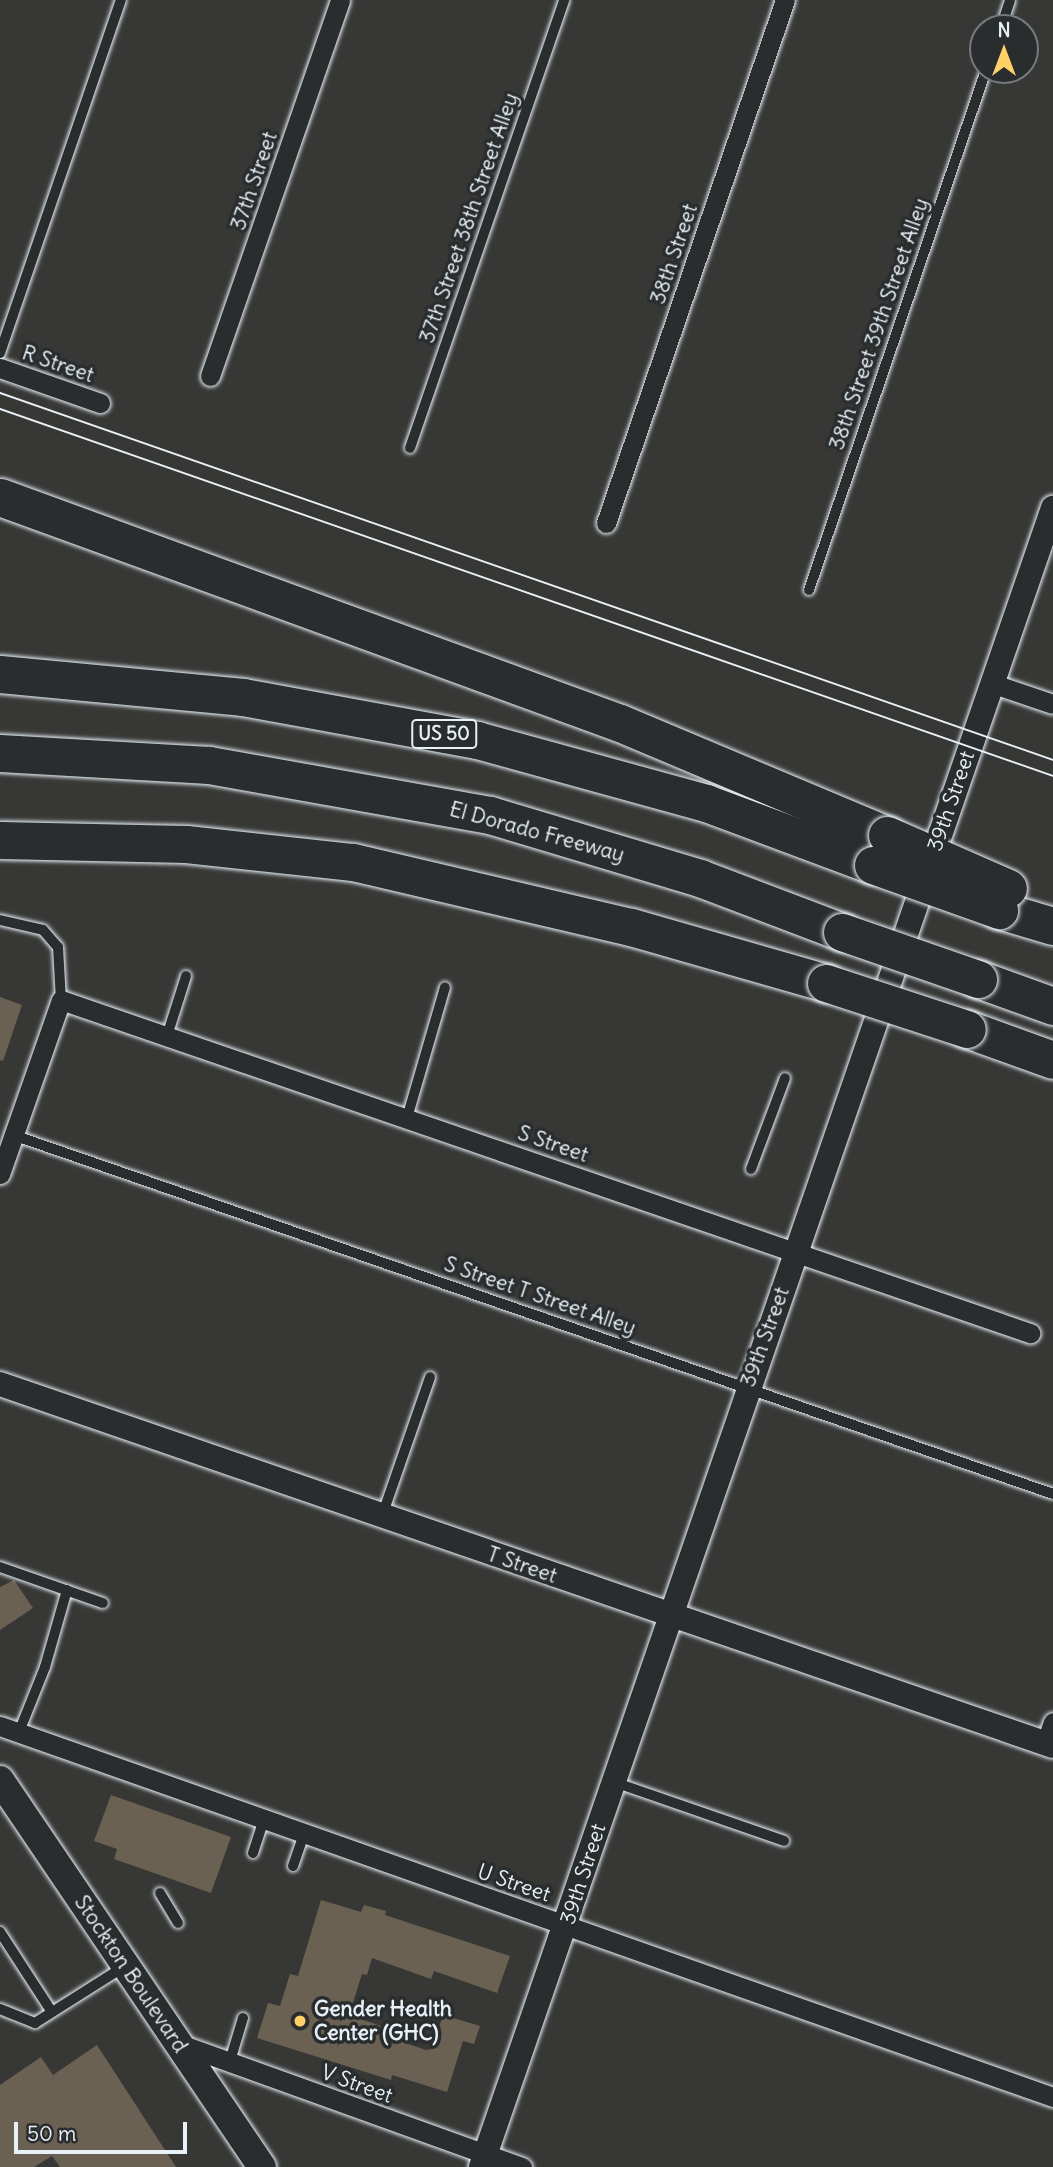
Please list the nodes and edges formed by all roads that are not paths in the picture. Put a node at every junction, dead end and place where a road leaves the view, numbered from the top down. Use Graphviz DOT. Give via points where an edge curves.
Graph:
graph roads {
  1 [pos="121,0"];
  2 [pos="340,0"];
  3 [pos="564,0"];
  4 [pos="785,0"];
  5 [pos="981,84"];
  6 [pos="0,353"];
  7 [pos="0,368"];
  8 [pos="211,376"];
  9 [pos="100,403"];
  10 [pos="411,448"];
  11 [pos="0,497"];
  12 [pos="1053,508"];
  13 [pos="606,523"];
  14 [pos="809,590"];
  15 [pos="0,674"];
  16 [pos="991,683"];
  17 [pos="1053,704"];
  18 [pos="0,753"];
  19 [pos="0,840"];
  20 [pos="880,850"];
  21 [pos="1003,899"];
  22 [pos="1053,909"];
  23 [pos="0,920"];
  24 [pos="1053,926"];
  25 [pos="186,976"];
  26 [pos="445,987"];
  27 [pos="61,1000"];
  28 [pos="1053,1006"];
  29 [pos="167,1036"];
  30 [pos="1053,1060"];
  31 [pos="785,1078"];
  32 [pos="407,1118"];
  33 [pos="13,1135"];
  34 [pos="751,1169"];
  35 [pos="0,1174"];
  36 [pos="796,1252"];
  37 [pos="1030,1333"];
  38 [pos="430,1377"];
  39 [pos="0,1384"];
  40 [pos="747,1388"];
  41 [pos="1053,1494"];
  42 [pos="382,1517"];
  43 [pos="0,1567"];
  44 [pos="67,1590"];
  45 [pos="103,1603"];
  46 [pos="669,1617"];
  47 [pos="0,1726"];
  48 [pos="19,1732"];
  49 [pos="1051,1741"];
  50 [pos="0,1780"];
  51 [pos="614,1782"];
  52 [pos="264,1819"];
  53 [pos="304,1834"];
  54 [pos="784,1841"];
  55 [pos="253,1853"];
  56 [pos="293,1866"];
  57 [pos="160,1893"];
  58 [pos="178,1923"];
  59 [pos="566,1926"];
  60 [pos="0,1933"];
  61 [pos="126,1966"];
  62 [pos="0,2009"];
  63 [pos="52,2012"];
  64 [pos="243,2018"];
  65 [pos="177,2043"];
  66 [pos="230,2061"];
  67 [pos="1053,2097"];
  68 [pos="483,2161"];
  69 [pos="262,2167"];
  70 [pos="522,2167"];
  1 -- 6 [label="lane"];
  2 -- 8 [label="street, 37th Street"];
  3 -- 10 [label="lane, 37th Street 38th Street Alley"];
  4 -- 13 [label="street, 38th Street"];
  5 -- 14 [label="lane, 38th Street 39th Street Alley"];
  7 -- 9 [label="street, R Street"];
  11 -- 20 [label="highway" via="620,723"];
  12 -- 16 [label="street, 39th Street"];
  15 -- 20 [label="highway, US 50" via="243,697 477,740"];
  16 -- 17 [label="street"];
  16 -- 36 [label="street, 39th Street"];
  18 -- 28 [label="highway, El Dorado Freeway, bridge" via="209,765 490,815 699,878"];
  19 -- 30 [label="highway, bridge" via="186,844 353,862 631,927 826,982"];
  20 -- 21 [label="highway, bridge"];
  21 -- 22 [label="highway"];
  21 -- 24 [label="highway"];
  23 -- 27 [label="lane" via="43,930 58,947"];
  25 -- 29 [label="lane"];
  26 -- 32 [label="lane"];
  27 -- 29 [label="street, S Street"];
  27 -- 33 [label="street"];
  29 -- 32 [label="street, S Street"];
  31 -- 34 [label="lane"];
  32 -- 36 [label="street, S Street"];
  33 -- 35 [label="street"];
  33 -- 40 [label="lane, S Street T Street Alley"];
  36 -- 37 [label="street, S Street"];
  36 -- 40 [label="street, 39th Street"];
  38 -- 42 [label="lane"];
  39 -- 42 [label="street, T Street"];
  40 -- 41 [label="lane, S Street T Street Alley"];
  40 -- 46 [label="street, 39th Street"];
  42 -- 46 [label="street, T Street"];
  43 -- 44 [label="lane"];
  44 -- 45 [label="lane"];
  44 -- 48 [label="lane" via="45,1667"];
  46 -- 49 [label="street, T Street"];
  46 -- 51 [label="street, 39th Street"];
  47 -- 48 [label="street, U Street"];
  48 -- 52 [label="street, U Street"];
  50 -- 61 [label="main road, Stockton Boulevard"];
  51 -- 54 [label="lane"];
  51 -- 59 [label="street, 39th Street"];
  52 -- 53 [label="street, U Street"];
  52 -- 55 [label="lane"];
  53 -- 56 [label="lane"];
  53 -- 59 [label="street, U Street"];
  57 -- 58 [label="lane"];
  59 -- 67 [label="street, U Street"];
  59 -- 68 [label="street, 39th Street"];
  60 -- 63 [label="lane"];
  61 -- 63 [label="lane"];
  61 -- 65 [label="main road, Stockton Boulevard"];
  62 -- 63 [label="lane" via="35,2023"];
  64 -- 66 [label="lane"];
  65 -- 66 [label="street, V Street"];
  65 -- 69 [label="main road, Stockton Boulevard"];
  66 -- 68 [label="street, V Street"];
  68 -- 70 [label="street, V Street"];
}
